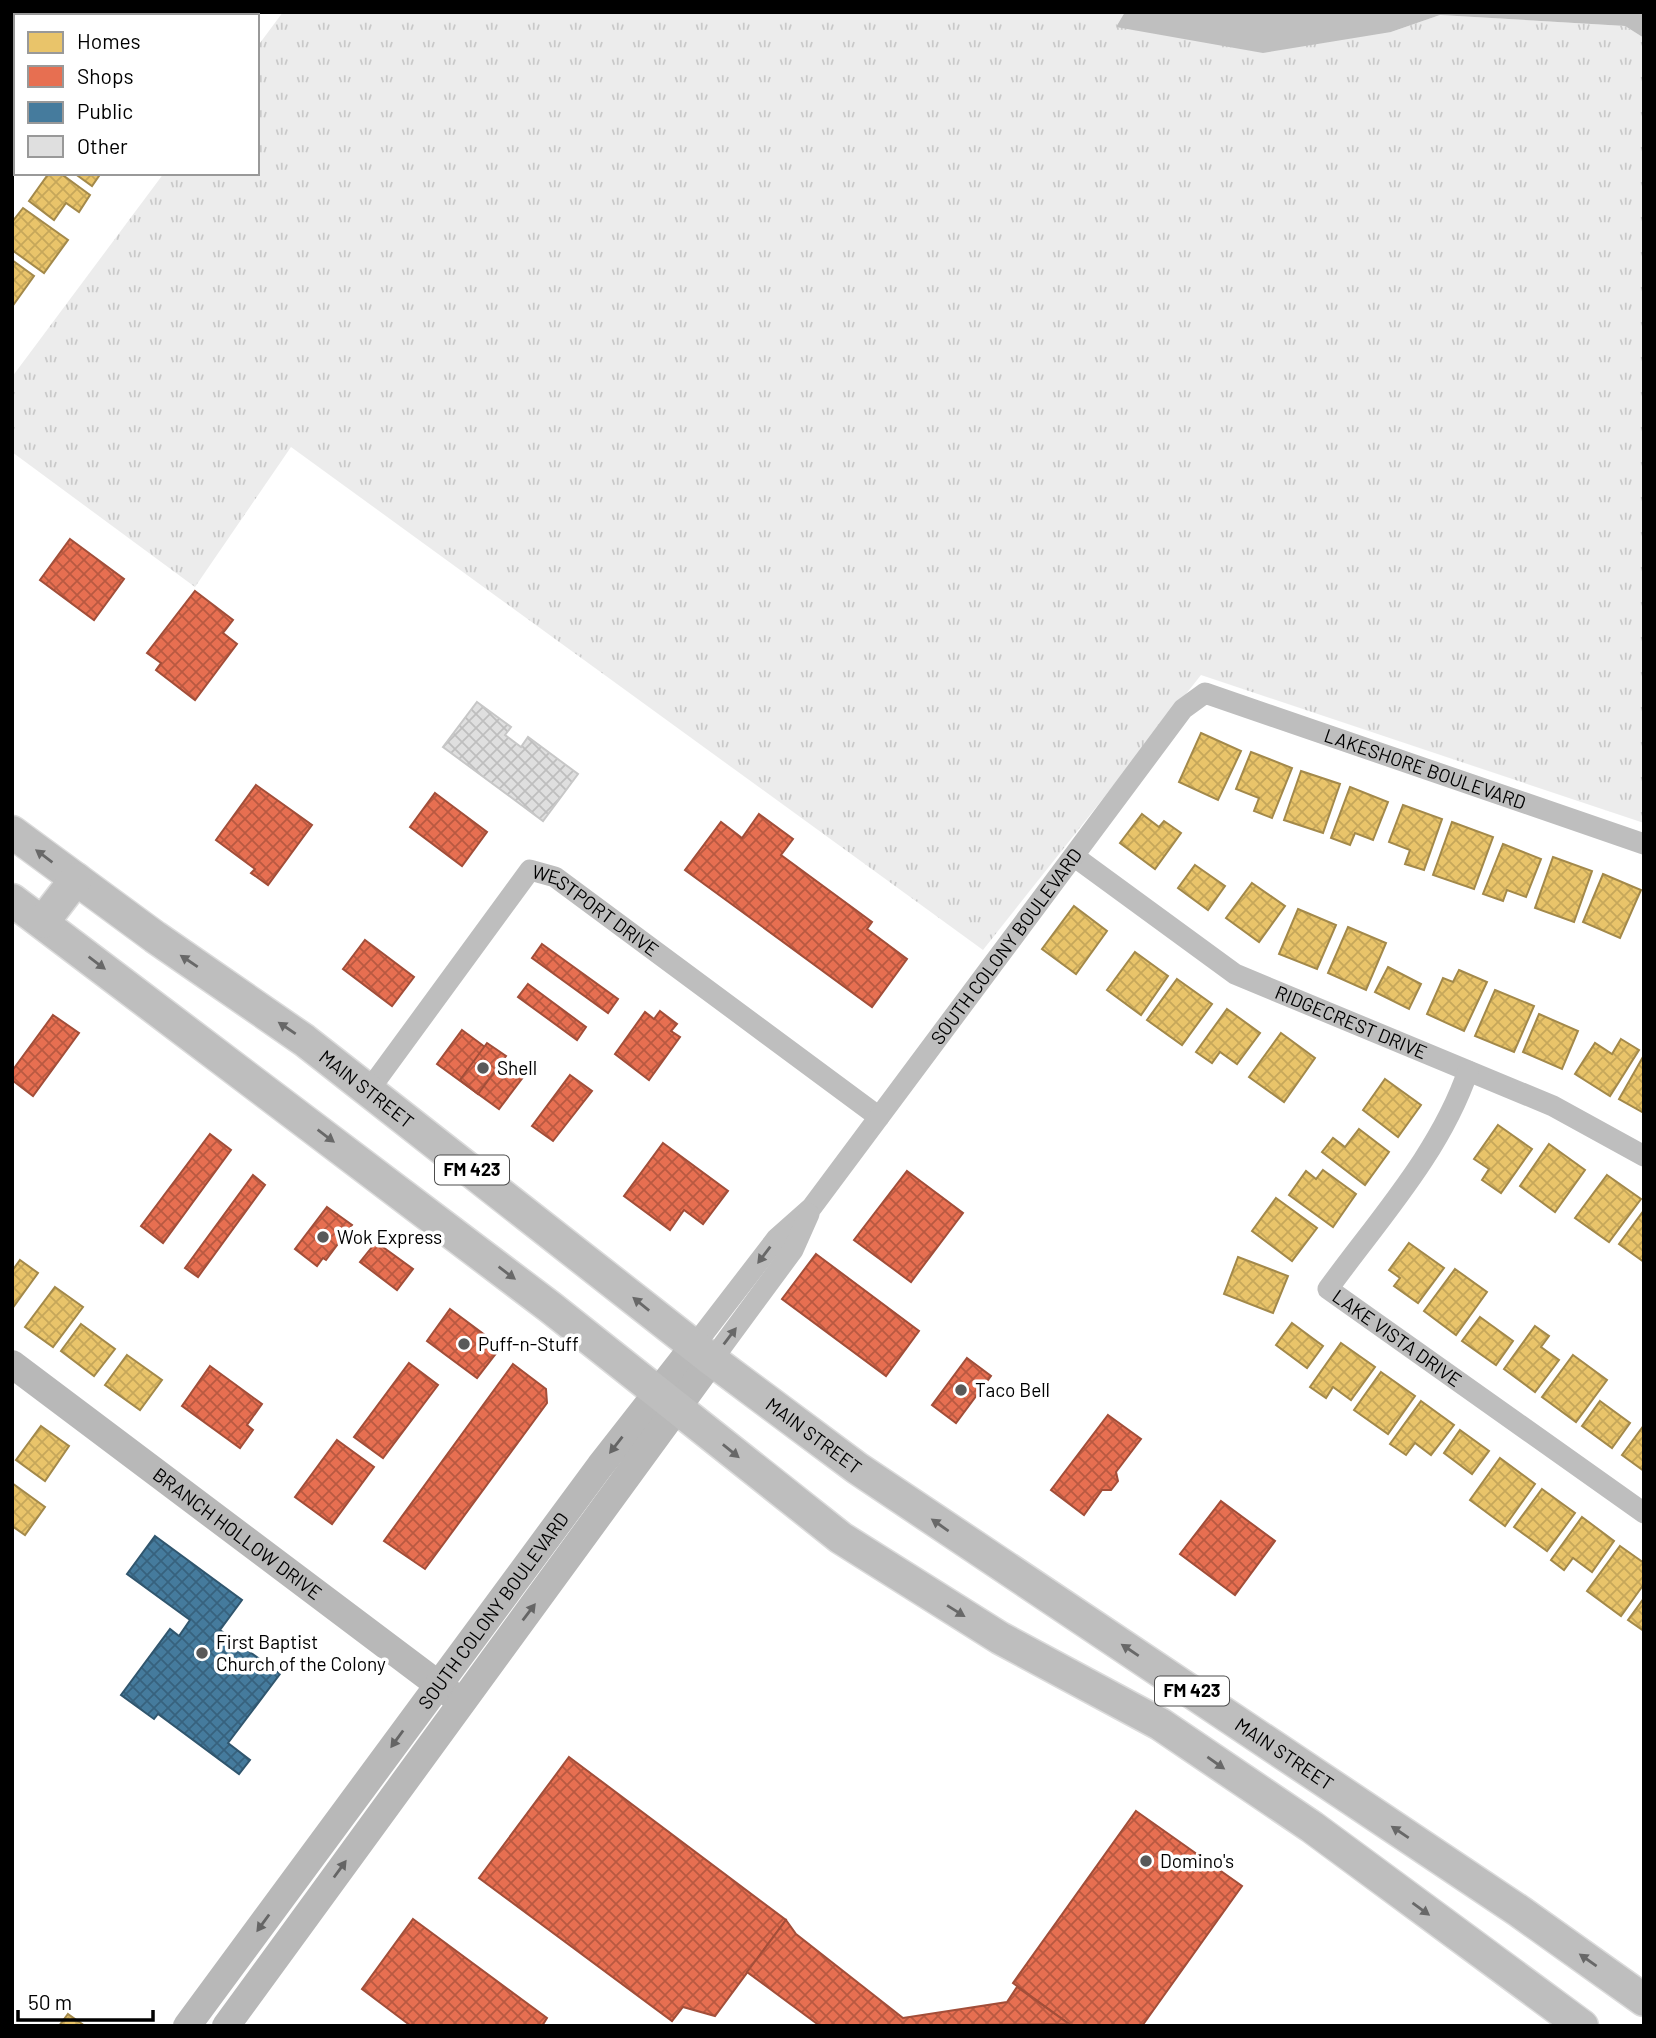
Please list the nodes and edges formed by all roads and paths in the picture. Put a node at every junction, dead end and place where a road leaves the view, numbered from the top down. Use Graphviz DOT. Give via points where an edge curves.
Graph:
graph roads {
  1 [pos="1205,692"];
  2 [pos="12,832"];
  3 [pos="1644,844"];
  4 [pos="1075,857"];
  5 [pos="76,879"];
  6 [pos="12,900"];
  7 [pos="43,922"];
  8 [pos="1468,1071"];
  9 [pos="369,1090"];
  10 [pos="879,1117"];
  11 [pos="1644,1156"];
  12 [pos="703,1353"];
  13 [pos="16,1376"];
  14 [pos="668,1400"];
  15 [pos="1644,1513"];
  16 [pos="437,1684"];
  17 [pos="1182,1684"];
  18 [pos="461,1702"];
  19 [pos="1160,1724"];
  20 [pos="231,1966"];
  21 [pos="257,1984"];
  22 [pos="1644,2000"];
  23 [pos="187,2026"];
  24 [pos="226,2026"];
  25 [pos="1582,2026"];
  1 -- 3 [label="street, LAKESHORE BOULEVARD"];
  1 -- 4 [label="street, SOUTH COLONY BOULEVARD" via="1183,709"];
  5 -- 2 [label="main road, MAIN STREET / FM 423, one-way"];
  4 -- 8 [label="street, RIDGECREST DRIVE" via="1235,974"];
  4 -- 10 [label="street, SOUTH COLONY BOULEVARD"];
  5 -- 7 [label="main road"];
  9 -- 5 [label="main road, MAIN STREET / FM 423, one-way"];
  6 -- 7 [label="main road, FM 423"];
  7 -- 14 [label="main road, FM 423, one-way"];
  8 -- 11 [label="street, RIDGECREST DRIVE" via="1553,1106"];
  8 -- 15 [label="street, LAKE VISTA DRIVE" via="1438,1139 1328,1289"];
  9 -- 10 [label="street, WESTPORT DRIVE" via="530,870 555,877"];
  12 -- 9 [label="main road, MAIN STREET / FM 423, one-way"];
  10 -- 12 [label="street, SOUTH COLONY BOULEVARD" via="812,1207 793,1250"];
  12 -- 14 [label="main road, SOUTH COLONY BOULEVARD"];
  17 -- 12 [label="main road, MAIN STREET / FM 423, one-way" via="868,1476"];
  13 -- 16 [label="main road, BRANCH HOLLOW DRIVE"];
  14 -- 16 [label="main road, SOUTH COLONY BOULEVARD, one-way"];
  18 -- 14 [label="main road, SOUTH COLONY BOULEVARD, one-way"];
  14 -- 19 [label="main road, FM 423, one-way" via="841,1538 1000,1639"];
  16 -- 18 [label="main road, BRANCH HOLLOW DRIVE"];
  16 -- 20 [label="main road, SOUTH COLONY BOULEVARD, one-way"];
  17 -- 19 [label="main road"];
  22 -- 17 [label="main road, MAIN STREET / FM 423, one-way"];
  21 -- 18 [label="main road, SOUTH COLONY BOULEVARD, one-way"];
  19 -- 25 [label="main road, FM 423, one-way" via="1312,1828"];
  20 -- 21 [label="main road"];
  20 -- 23 [label="main road, SOUTH COLONY BOULEVARD"];
  21 -- 24 [label="main road, SOUTH COLONY BOULEVARD"];
}
